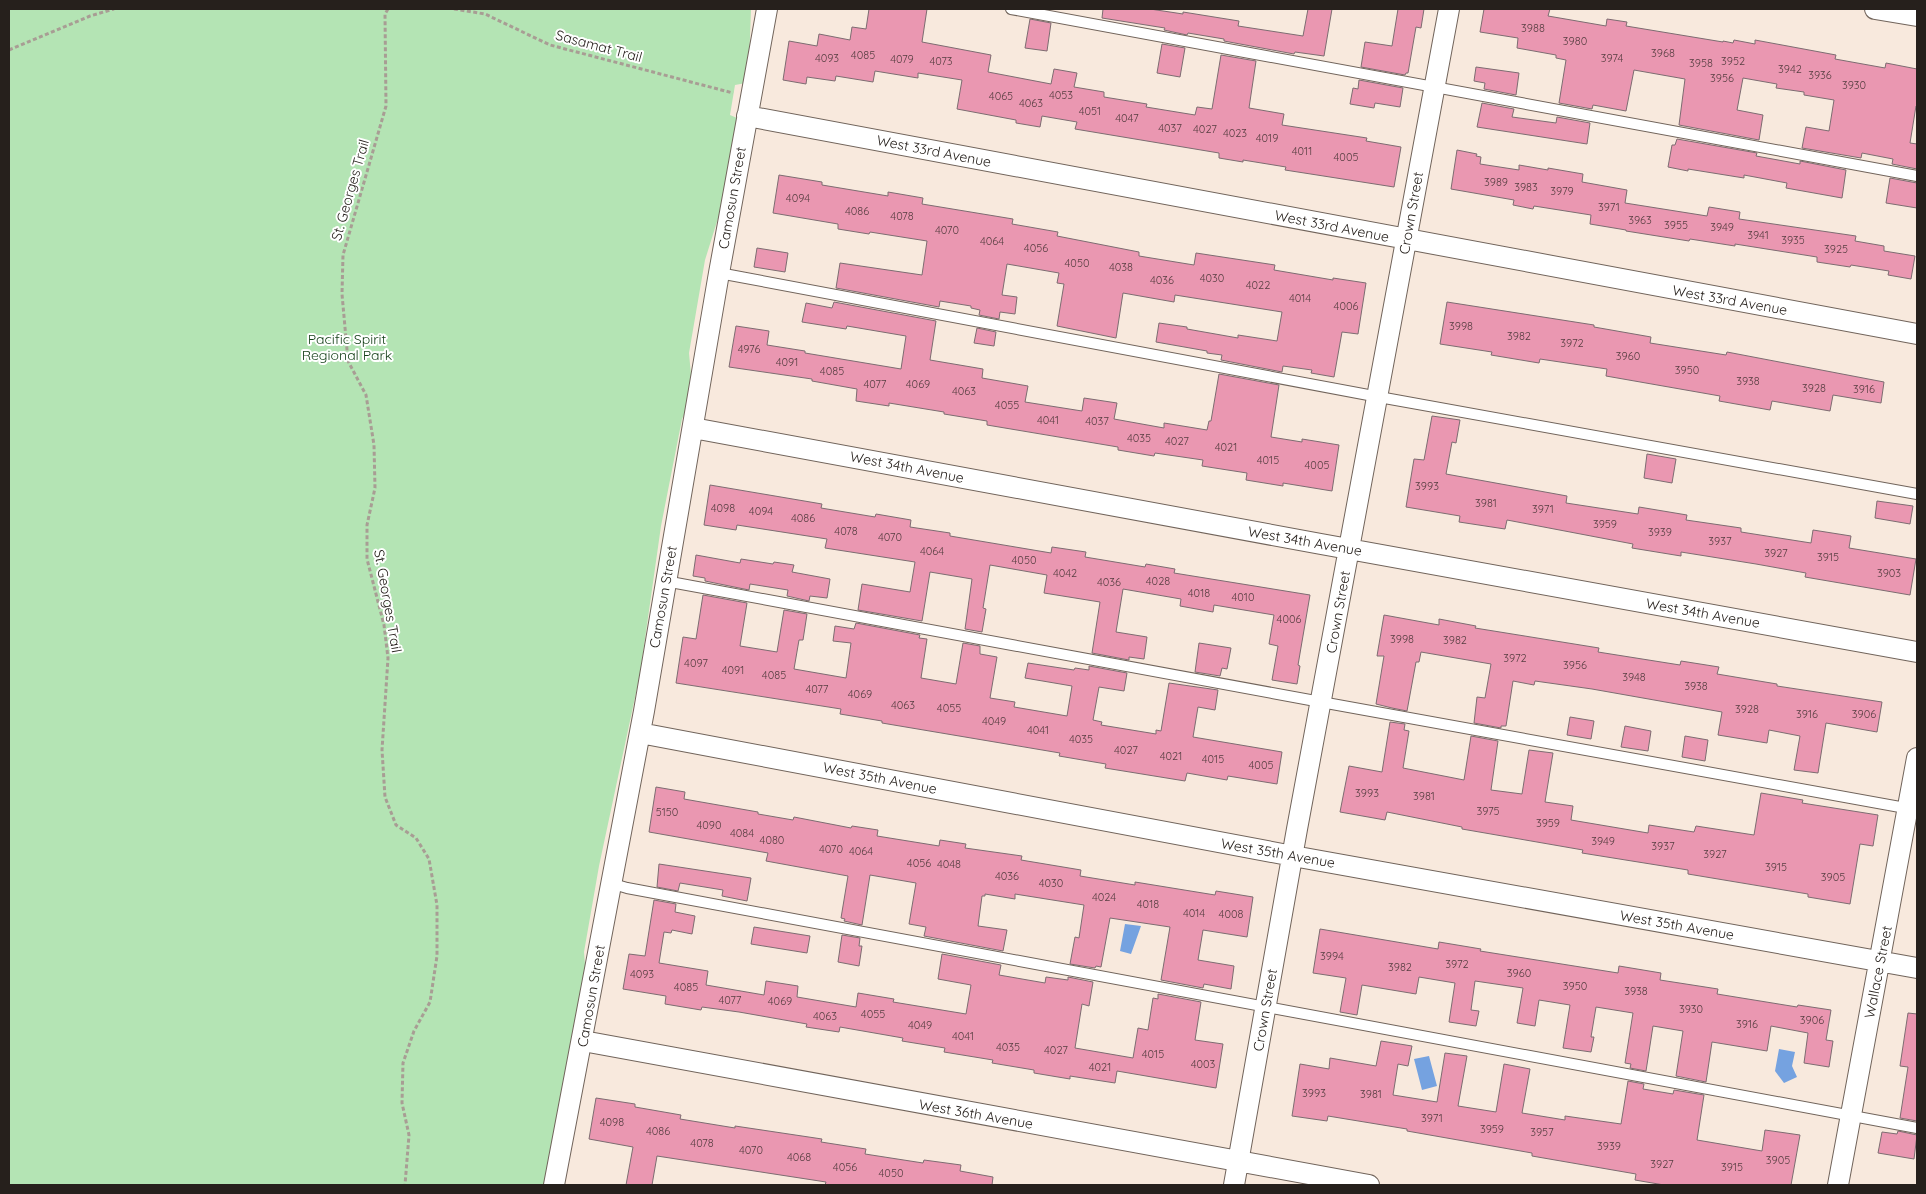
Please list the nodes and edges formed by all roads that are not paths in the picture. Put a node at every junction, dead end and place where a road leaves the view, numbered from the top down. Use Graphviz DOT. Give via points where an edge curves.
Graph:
graph roads {
  1 [pos="767,9"];
  2 [pos="1011,9"];
  3 [pos="1449,9"];
  4 [pos="1875,9"];
  5 [pos="1917,16"];
  6 [pos="1434,87"];
  7 [pos="747,116"];
  8 [pos="1917,176"];
  9 [pos="1407,240"];
  10 [pos="719,272"];
  11 [pos="1917,334"];
  12 [pos="1378,396"];
  13 [pos="693,428"];
  14 [pos="1917,494"];
  15 [pos="1349,549"];
  16 [pos="665,581"];
  17 [pos="1917,652"];
  18 [pos="1321,702"];
  19 [pos="640,733"];
  20 [pos="1917,758"];
  21 [pos="1913,809"];
  22 [pos="1293,856"];
  23 [pos="610,883"];
  24 [pos="1880,961"];
  25 [pos="1917,968"];
  26 [pos="1265,1008"];
  27 [pos="583,1042"];
  28 [pos="1851,1116"];
  29 [pos="1917,1128"];
  30 [pos="1238,1162"];
  31 [pos="554,1185"];
  32 [pos="1234,1185"];
  33 [pos="1369,1185"];
  34 [pos="1838,1185"];
  1 -- 7 [label="street, Camosun Street"];
  2 -- 6 [label="lane"];
  3 -- 6 [label="street, Crown Street"];
  4 -- 5 [label="street"];
  6 -- 8 [label="lane"];
  6 -- 9 [label="street, Crown Street"];
  7 -- 9 [label="street, West 33rd Avenue"];
  7 -- 10 [label="street, Camosun Street"];
  9 -- 11 [label="street, West 33rd Avenue"];
  9 -- 12 [label="street, Crown Street"];
  10 -- 12 [label="lane"];
  10 -- 13 [label="street, Camosun Street"];
  12 -- 14 [label="lane"];
  12 -- 15 [label="street, Crown Street"];
  13 -- 15 [label="street, West 34th Avenue"];
  13 -- 16 [label="street, Camosun Street"];
  15 -- 17 [label="street, West 34th Avenue"];
  15 -- 18 [label="street, Crown Street"];
  16 -- 18 [label="lane"];
  16 -- 19 [label="street, Camosun Street"];
  18 -- 21 [label="lane"];
  18 -- 22 [label="street, Crown Street"];
  19 -- 22 [label="street, West 35th Avenue"];
  19 -- 23 [label="street, Camosun Street"];
  20 -- 21 [label="street, Wallace Street"];
  21 -- 24 [label="street, Wallace Street"];
  22 -- 24 [label="street, West 35th Avenue"];
  22 -- 26 [label="street, Crown Street"];
  23 -- 26 [label="lane"];
  23 -- 27 [label="street, Camosun Street"];
  24 -- 25 [label="street, West 35th Avenue"];
  24 -- 28 [label="street, Wallace Street"];
  26 -- 28 [label="lane"];
  26 -- 30 [label="street, Crown Street"];
  27 -- 30 [label="street, West 36th Avenue"];
  27 -- 31 [label="street, Camosun Street"];
  28 -- 29 [label="lane"];
  28 -- 34 [label="street, Wallace Street"];
  30 -- 32 [label="street, Crown Street"];
  30 -- 33 [label="street, West 36th Avenue"];
}
